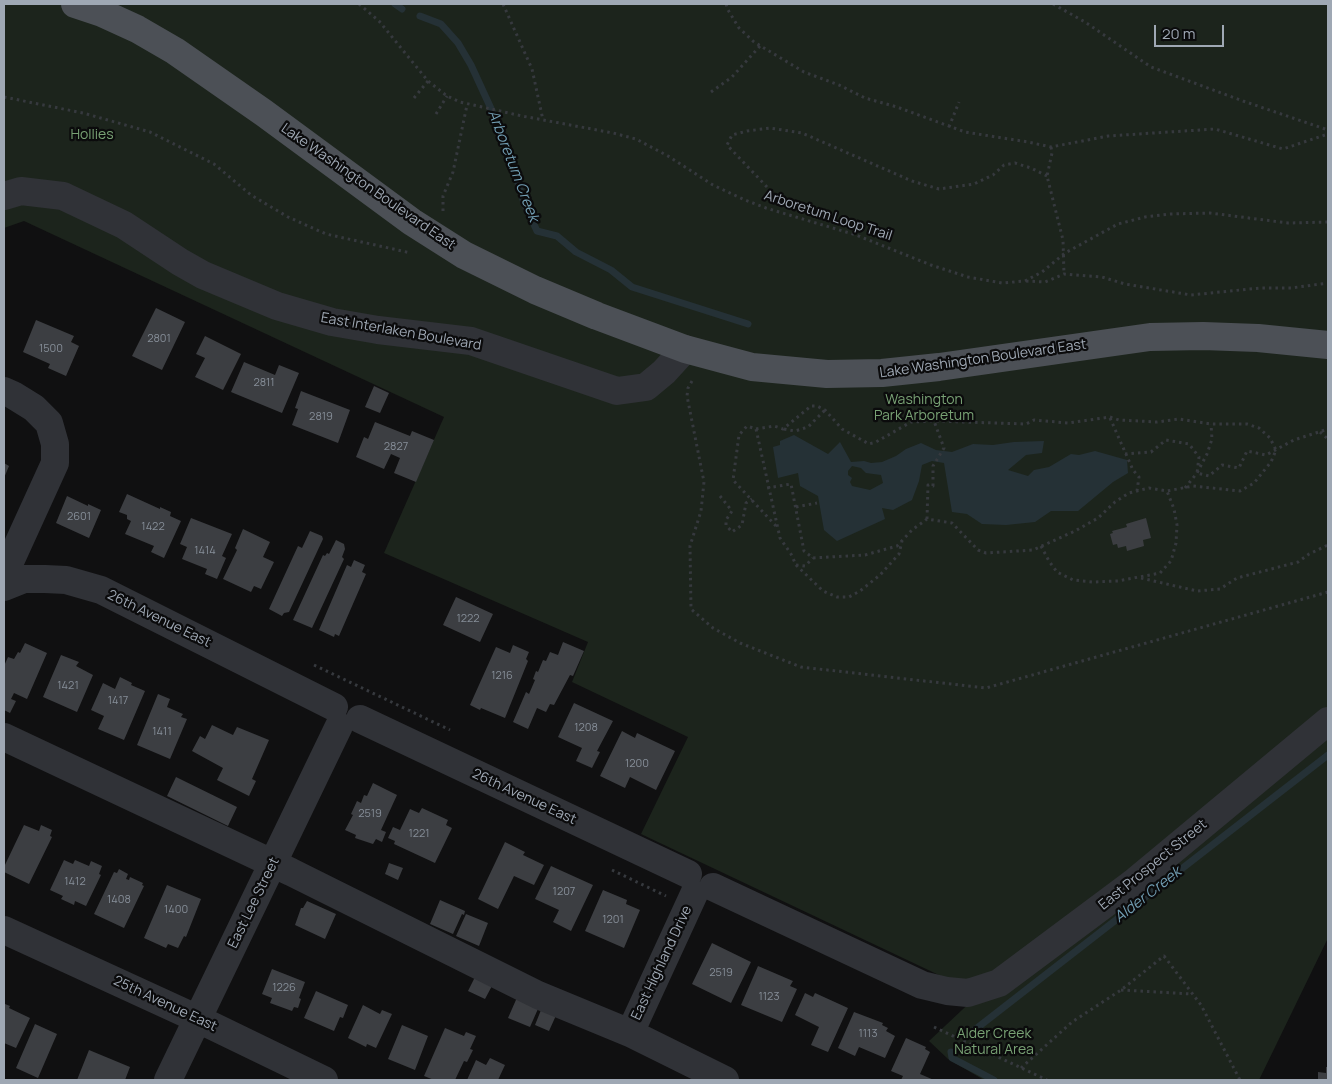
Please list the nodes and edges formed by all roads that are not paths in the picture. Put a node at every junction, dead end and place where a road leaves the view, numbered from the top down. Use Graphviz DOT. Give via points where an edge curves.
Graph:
graph roads {
  1 [pos="75,4"];
  2 [pos="4,196"];
  3 [pos="1328,345"];
  4 [pos="685,349"];
  5 [pos="4,391"];
  6 [pos="4,575"];
  7 [pos="4,587"];
  8 [pos="344,717"];
  9 [pos="1328,722"];
  10 [pos="4,736"];
  11 [pos="274,864"];
  12 [pos="698,885"];
  13 [pos="4,930"];
  14 [pos="968,993"];
  15 [pos="198,1019"];
  16 [pos="630,1033"];
  17 [pos="168,1080"];
  18 [pos="324,1080"];
  19 [pos="725,1080"];
  1 -- 4 [label="main road, Lake Washington Boulevard East" via="102,13 174,51 464,256 535,290"];
  2 -- 4 [label="street, East Interlaken Boulevard" via="21,191 63,196 124,225 203,276 277,306 332,322 471,341 617,391 646,387"];
  3 -- 4 [label="main road, Lake Washington Boulevard East" via="1258,338 1150,337 939,367 826,374 752,367"];
  5 -- 6 [label="street" via="34,408 48,422 55,444 55,463"];
  7 -- 8 [label="street, 26th Avenue East" via="24,580 45,579 66,580 101,590"];
  8 -- 11 [label="street, East Lee Street"];
  8 -- 12 [label="street, 26th Avenue East"];
  9 -- 14 [label="street, East Prospect Street" via="1109,901 1000,983"];
  10 -- 11 [label="street"];
  11 -- 15 [label="street, East Lee Street"];
  11 -- 16 [label="street" via="538,995"];
  12 -- 14 [label="street, 26th Avenue East" via="922,985"];
  12 -- 16 [label="street, East Highland Drive"];
  13 -- 15 [label="street, 25th Avenue East"];
  15 -- 17 [label="street, East Lee Street"];
  15 -- 18 [label="street, 25th Avenue East"];
  16 -- 19 [label="street"];
}
